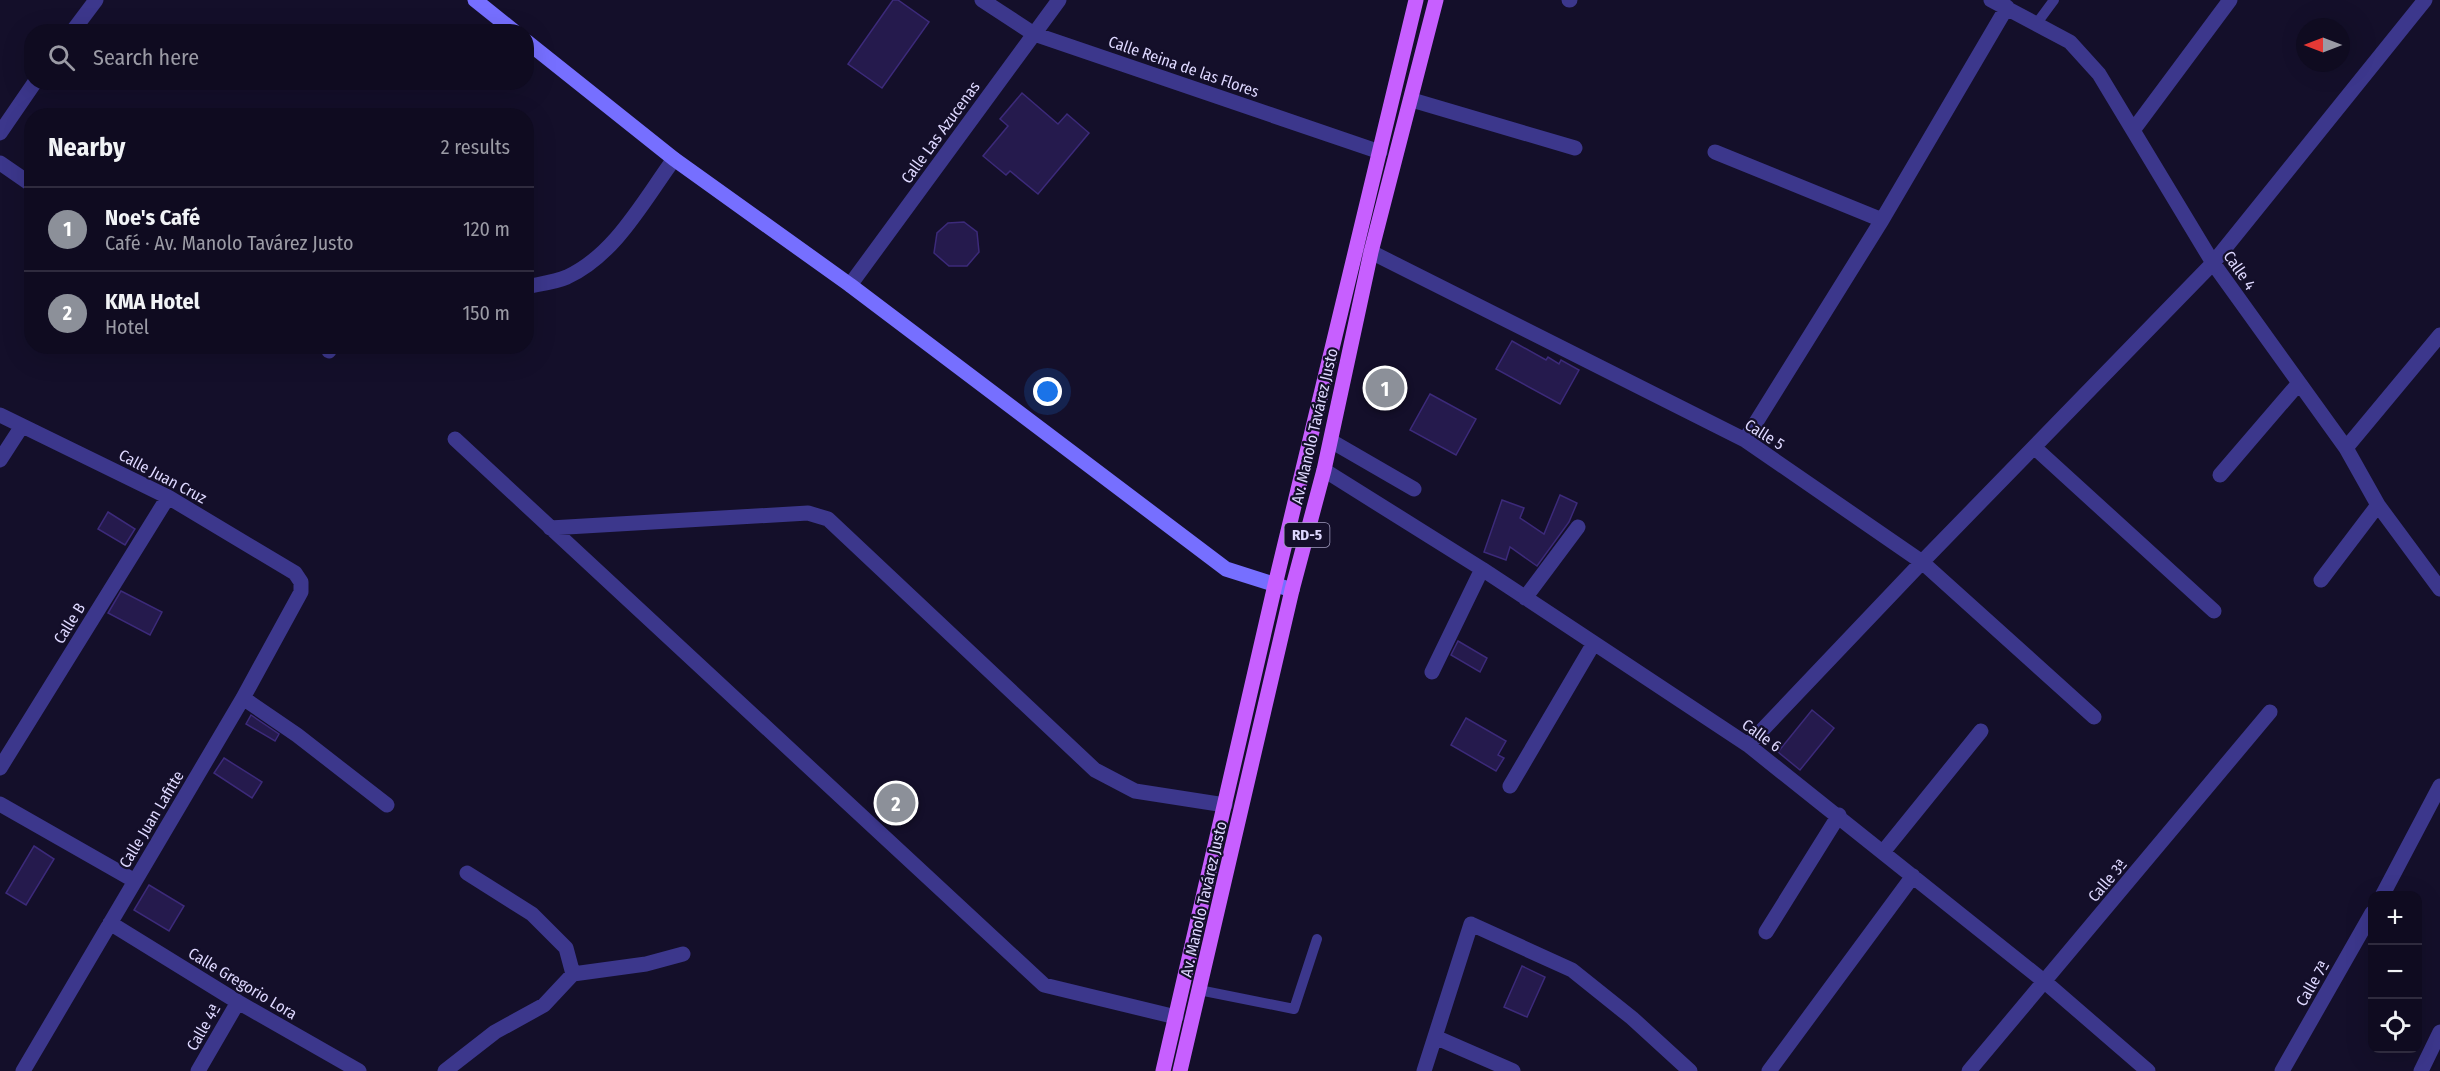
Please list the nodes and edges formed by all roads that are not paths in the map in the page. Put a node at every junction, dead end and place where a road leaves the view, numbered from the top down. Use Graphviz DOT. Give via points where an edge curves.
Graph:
graph roads {
  1 [pos="96,0"];
  2 [pos="475,0"];
  3 [pos="982,0"];
  4 [pos="1059,0"];
  5 [pos="1416,0"];
  6 [pos="1436,0"];
  7 [pos="1991,0"];
  8 [pos="2054,0"];
  9 [pos="2230,0"];
  10 [pos="2426,0"];
  11 [pos="2007,7"];
  12 [pos="2037,22"];
  13 [pos="78,24"];
  14 [pos="504,24"];
  15 [pos="1034,34"];
  16 [pos="534,47"];
  17 [pos="30,90"];
  18 [pos="1412,100"];
  19 [pos="2134,129"];
  20 [pos="0,133"];
  21 [pos="1575,148"];
  22 [pos="1380,152"];
  23 [pos="1715,152"];
  24 [pos="674,159"];
  25 [pos="0,163"];
  26 [pos="24,180"];
  27 [pos="1882,220"];
  28 [pos="1371,252"];
  29 [pos="2213,263"];
  30 [pos="534,285"];
  31 [pos="850,285"];
  32 [pos="2440,335"];
  33 [pos="2299,383"];
  34 [pos="0,415"];
  35 [pos="22,426"];
  36 [pos="454,439"];
  37 [pos="1745,440"];
  38 [pos="1330,441"];
  39 [pos="2034,447"];
  40 [pos="2346,448"];
  41 [pos="0,460"];
  42 [pos="1324,470"];
  43 [pos="2220,475"];
  44 [pos="1414,489"];
  45 [pos="168,497"];
  46 [pos="2378,505"];
  47 [pos="1578,526"];
  48 [pos="550,528"];
  49 [pos="1922,562"];
  50 [pos="1482,569"];
  51 [pos="2321,580"];
  52 [pos="301,582"];
  53 [pos="1275,585"];
  54 [pos="2440,589"];
  55 [pos="1292,590"];
  56 [pos="1525,598"];
  57 [pos="2214,611"];
  58 [pos="1594,643"];
  59 [pos="1432,672"];
  60 [pos="243,698"];
  61 [pos="2270,712"];
  62 [pos="2094,717"];
  63 [pos="1981,731"];
  64 [pos="1748,746"];
  65 [pos="0,768"];
  66 [pos="1510,786"];
  67 [pos="2440,786"];
  68 [pos="0,804"];
  69 [pos="387,805"];
  70 [pos="1226,806"];
  71 [pos="1839,815"];
  72 [pos="1883,852"];
  73 [pos="467,873"];
  74 [pos="1913,876"];
  75 [pos="135,882"];
  76 [pos="2385,891"];
  77 [pos="2368,922"];
  78 [pos="110,923"];
  79 [pos="1766,932"];
  80 [pos="1317,939"];
  81 [pos="683,954"];
  82 [pos="573,974"];
  83 [pos="2045,982"];
  84 [pos="1199,990"];
  85 [pos="238,1002"];
  86 [pos="1176,1017"];
  87 [pos="2440,1032"];
  88 [pos="1435,1037"];
  89 [pos="2426,1068"];
  90 [pos="23,1071"];
  91 [pos="198,1071"];
  92 [pos="359,1071"];
  93 [pos="444,1071"];
  94 [pos="1163,1071"];
  95 [pos="1180,1071"];
  96 [pos="1424,1071"];
  97 [pos="1513,1071"];
  98 [pos="1690,1071"];
  99 [pos="1769,1071"];
  100 [pos="1970,1071"];
  101 [pos="2148,1071"];
  102 [pos="2282,1071"];
  1 -- 13 [label="street"];
  2 -- 14 [label="street"];
  3 -- 15 [label="street, Calle Reina de las Flores"];
  4 -- 15 [label="street, Calle Las Azucenas"];
  5 -- 22 [label="main road, Av. Manolo Tavárez Justo / RD-5"];
  6 -- 18 [label="main road, Av. Manolo Tavárez Justo / RD-5"];
  7 -- 11 [label="street, Calle 4"];
  8 -- 12 [label="lane"];
  9 -- 19 [label="street"];
  10 -- 29 [label="street"];
  11 -- 12 [label="street, Calle 4"];
  11 -- 27 [label="street"];
  12 -- 19 [label="street, Calle 4" via="2070,42 2099,74"];
  15 -- 22 [label="street, Calle Reina de las Flores"];
  15 -- 31 [label="street, Calle Las Azucenas"];
  16 -- 24 [label="street"];
  17 -- 20 [label="street"];
  18 -- 21 [label="street"];
  18 -- 28 [label="main road, Av. Manolo Tavárez Justo / RD-5"];
  19 -- 29 [label="street, Calle 4"];
  22 -- 53 [label="main road, Av. Manolo Tavárez Justo / RD-5"];
  23 -- 27 [label="street"];
  24 -- 30 [label="street" via="621,232 594,261 566,278"];
  24 -- 31 [label="street"];
  25 -- 26 [label="street"];
  27 -- 37 [label="street"];
  28 -- 37 [label="street, Calle 5"];
  28 -- 38 [label="main road, Av. Manolo Tavárez Justo / RD-5"];
  29 -- 33 [label="street, Calle 4"];
  29 -- 39 [label="street"];
  31 -- 53 [label="street" via="1226,569"];
  32 -- 40 [label="street"];
  33 -- 40 [label="street, Calle 4"];
  33 -- 43 [label="street"];
  34 -- 35 [label="street, Calle Juan Cruz"];
  35 -- 41 [label="street"];
  35 -- 45 [label="street, Calle Juan Cruz"];
  36 -- 48 [label="street"];
  37 -- 49 [label="street, Calle 5"];
  38 -- 42 [label="main road, Av. Manolo Tavárez Justo / RD-5"];
  38 -- 44 [label="street"];
  39 -- 49 [label="street"];
  39 -- 57 [label="street"];
  40 -- 46 [label="street, Calle 4"];
  42 -- 50 [label="street, Calle 6"];
  42 -- 55 [label="main road, Av. Manolo Tavárez Justo / RD-5"];
  45 -- 52 [label="street, Calle Juan Cruz" via="296,573"];
  45 -- 65 [label="street, Calle B"];
  46 -- 51 [label="street"];
  46 -- 54 [label="street, Calle 4"];
  47 -- 56 [label="street"];
  48 -- 70 [label="street" via="808,513 828,519 1095,770 1135,791"];
  48 -- 86 [label="street" via="1044,985"];
  49 -- 62 [label="street, Calle 5"];
  49 -- 64 [label="street"];
  50 -- 56 [label="street, Calle 6"];
  50 -- 59 [label="street"];
  52 -- 60 [label="street, Calle Juan Lafitte" via="301,592"];
  53 -- 55 [label="street"];
  53 -- 70 [label="main road, Av. Manolo Tavárez Justo / RD-5"];
  55 -- 84 [label="main road, Av. Manolo Tavárez Justo / RD-5"];
  56 -- 58 [label="street, Calle 6"];
  58 -- 64 [label="street, Calle 6"];
  58 -- 66 [label="street"];
  60 -- 69 [label="street"];
  60 -- 75 [label="street, Calle Juan Lafitte"];
  61 -- 83 [label="street, Calle 3ª"];
  63 -- 72 [label="street"];
  64 -- 71 [label="street, Calle 6"];
  67 -- 76 [label="street"];
  68 -- 75 [label="street"];
  70 -- 86 [label="main road, Av. Manolo Tavárez Justo / RD-5"];
  71 -- 72 [label="street, Calle 6"];
  71 -- 79 [label="street"];
  72 -- 74 [label="street, Calle 6"];
  73 -- 82 [label="street" via="532,914 566,948"];
  74 -- 83 [label="street, Calle 6"];
  74 -- 99 [label="street"];
  75 -- 78 [label="street, Calle Juan Lafitte"];
  77 -- 102 [label="street, Calle 7ª"];
  78 -- 85 [label="street, Calle Gregorio Lora"];
  78 -- 90 [label="street, Calle Juan Lafitte"];
  80 -- 84 [label="lane" via="1293,1009"];
  81 -- 82 [label="street" via="646,964"];
  82 -- 93 [label="street" via="544,1005 495,1032"];
  83 -- 100 [label="street, Calle 3ª"];
  83 -- 101 [label="street, Calle 6"];
  84 -- 95 [label="main road, Av. Manolo Tavárez Justo / RD-5"];
  85 -- 91 [label="street, Calle 4ª"];
  85 -- 92 [label="street, Calle Gregorio Lora"];
  86 -- 94 [label="main road, Av. Manolo Tavárez Justo / RD-5"];
  87 -- 89 [label="street"];
  88 -- 96 [label="street"];
  88 -- 97 [label="street"];
  88 -- 98 [label="street" via="1472,924 1572,970"];
}
